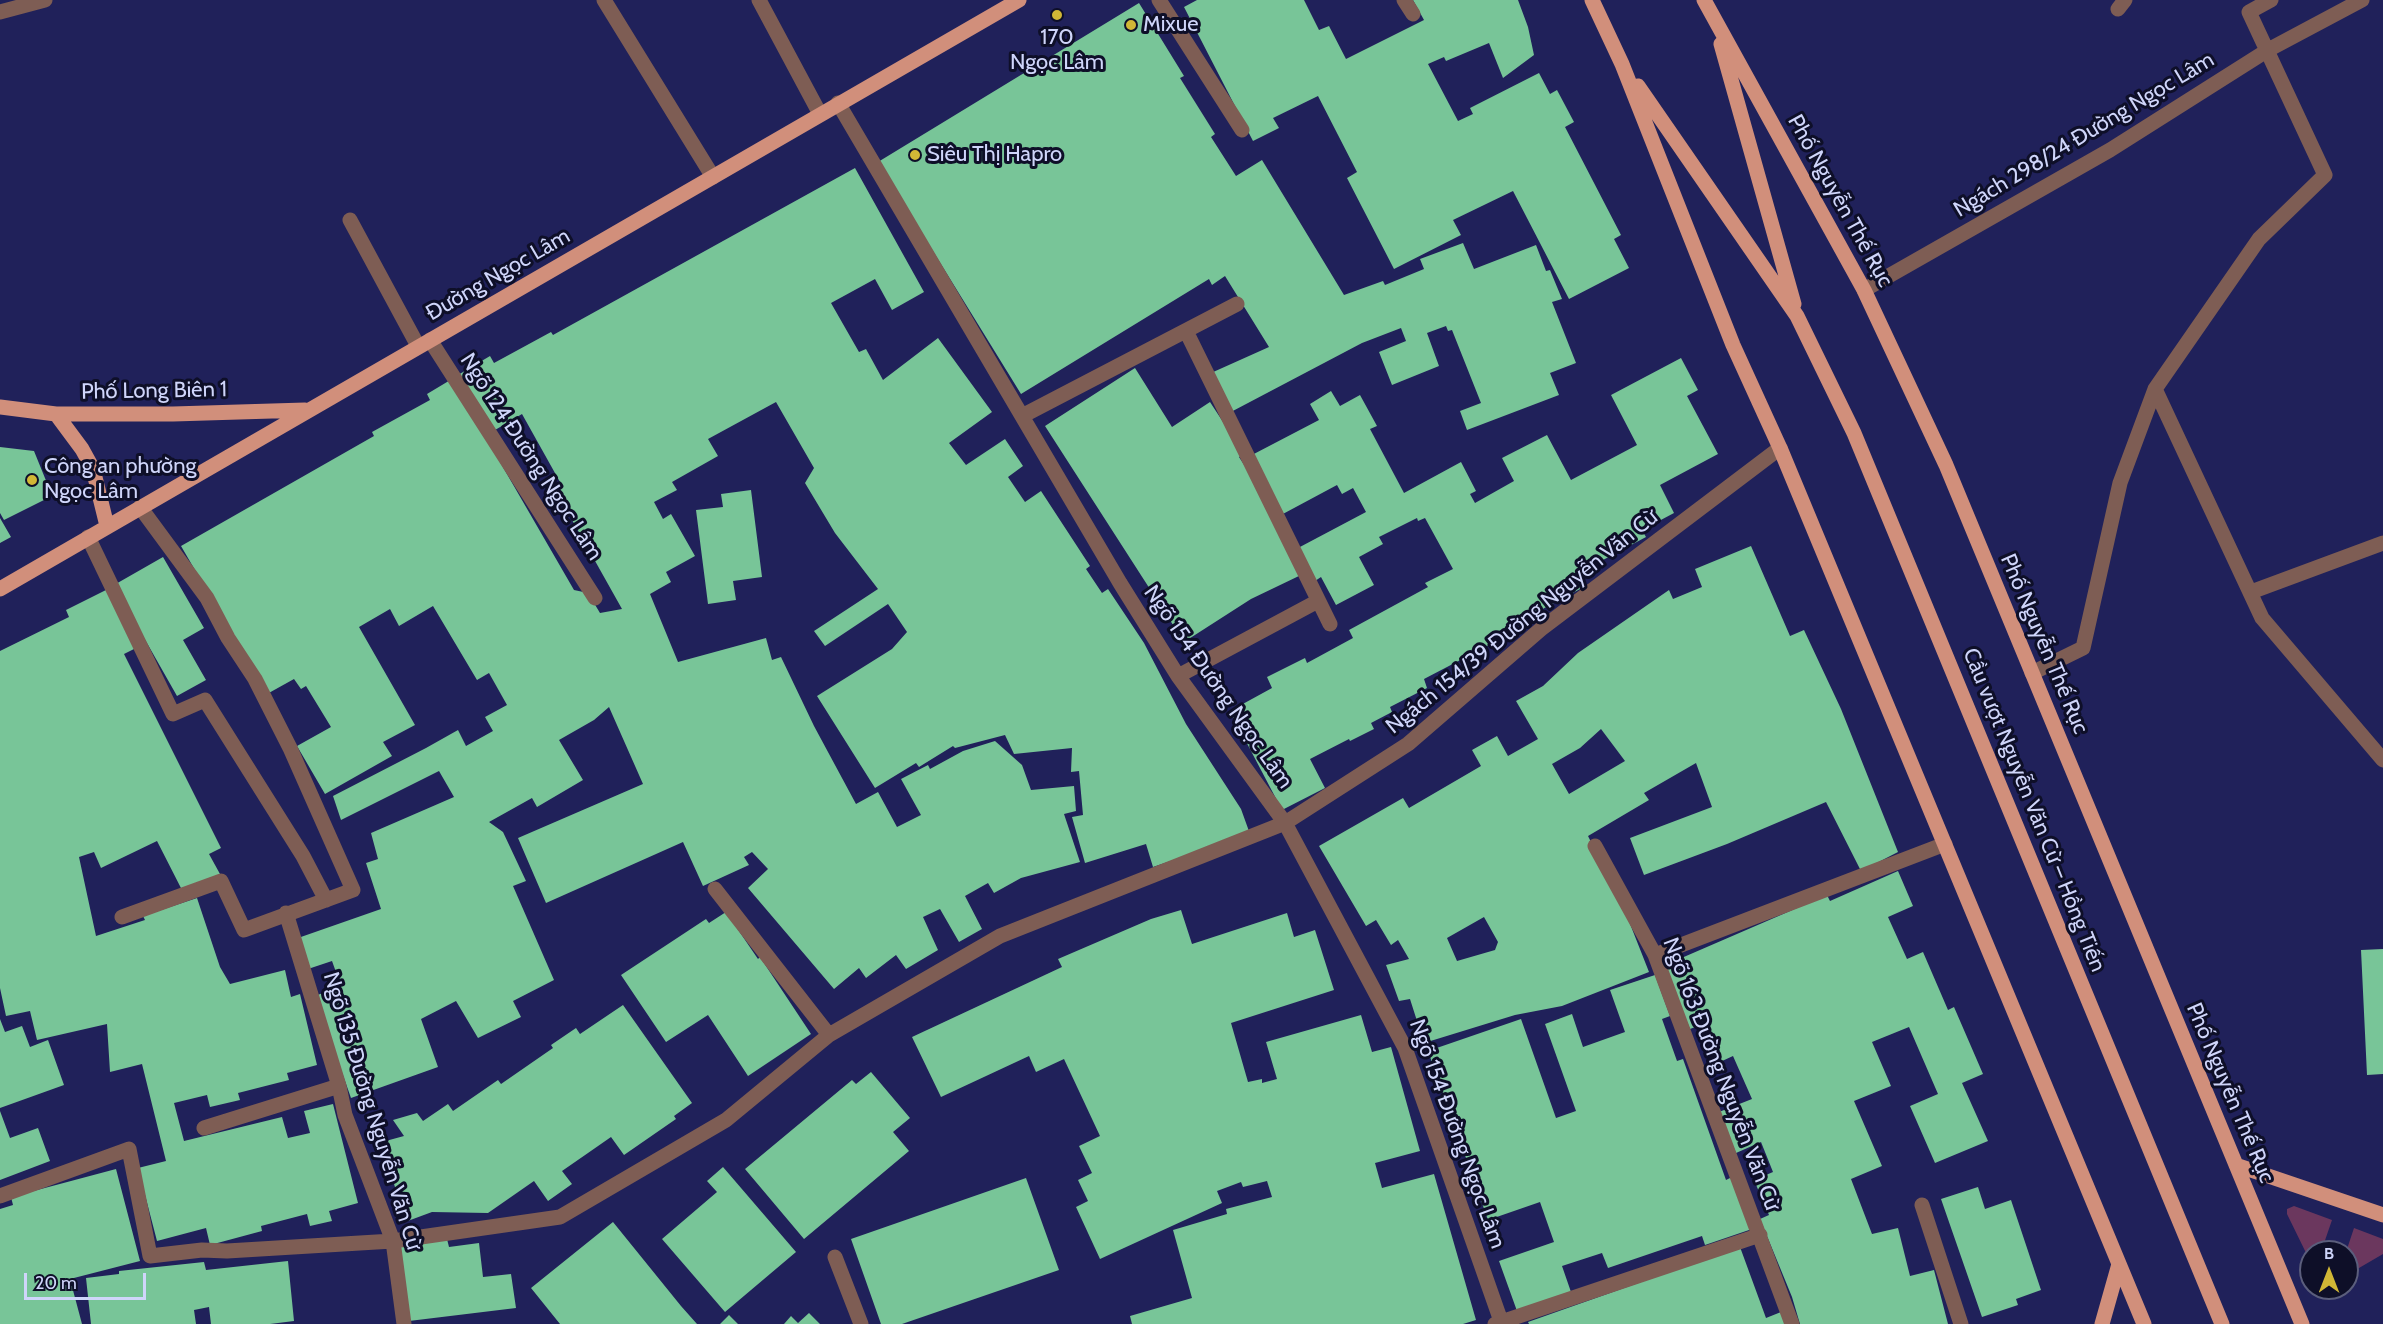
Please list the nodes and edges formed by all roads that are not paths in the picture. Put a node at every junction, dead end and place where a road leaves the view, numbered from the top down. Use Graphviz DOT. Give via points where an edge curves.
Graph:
graph roads {
  1 [pos="45,0"];
  2 [pos="604,0"];
  3 [pos="759,0"];
  4 [pos="1019,0"];
  5 [pos="1159,0"];
  6 [pos="1404,0"];
  7 [pos="1592,0"];
  8 [pos="1704,0"];
  9 [pos="2271,0"];
  10 [pos="2362,0"];
  11 [pos="0,12"];
  12 [pos="1413,14"];
  13 [pos="1714,18"];
  14 [pos="2268,50"];
  15 [pos="1622,64"];
  16 [pos="838,103"];
  17 [pos="820,114"];
  18 [pos="1242,130"];
  19 [pos="713,177"];
  20 [pos="350,220"];
  21 [pos="1864,290"];
  22 [pos="1237,304"];
  23 [pos="1797,316"];
  24 [pos="1185,331"];
  25 [pos="424,343"];
  26 [pos="2155,389"];
  27 [pos="0,407"];
  28 [pos="308,410"];
  29 [pos="56,414"];
  30 [pos="1022,416"];
  31 [pos="1780,448"];
  32 [pos="140,507"];
  33 [pos="107,526"];
  34 [pos="88,537"];
  35 [pos="2383,543"];
  36 [pos="0,589"];
  37 [pos="2251,592"];
  38 [pos="595,598"];
  39 [pos="1318,601"];
  40 [pos="1330,624"];
  41 [pos="2032,673"];
  42 [pos="1178,676"];
  43 [pos="2383,760"];
  44 [pos="1285,823"];
  45 [pos="1945,844"];
  46 [pos="1595,846"];
  47 [pos="715,889"];
  48 [pos="326,900"];
  49 [pos="286,913"];
  50 [pos="122,917"];
  51 [pos="1654,955"];
  52 [pos="830,1035"];
  53 [pos="339,1086"];
  54 [pos="204,1128"];
  55 [pos="2236,1165"];
  56 [pos="0,1196"];
  57 [pos="1922,1205"];
  58 [pos="2383,1215"];
  59 [pos="1760,1235"];
  60 [pos="393,1241"];
  61 [pos="835,1257"];
  62 [pos="2119,1264"];
  63 [pos="1500,1323"];
  64 [pos="404,1324"];
  65 [pos="861,1324"];
  66 [pos="1792,1324"];
  67 [pos="1961,1324"];
  68 [pos="2102,1324"];
  69 [pos="2144,1324"];
  70 [pos="2222,1324"];
  71 [pos="2302,1324"];
  1 -- 11 [label="street"];
  2 -- 19 [label="street"];
  3 -- 17 [label="street"];
  4 -- 16 [label="main road, Đường Ngọc Lâm"];
  5 -- 18 [label="street"];
  6 -- 12 [label="street"];
  7 -- 15 [label="main road"];
  8 -- 13 [label="main road, Phố Nguyễn Thế Rục"];
  9 -- 14 [label="street" via="2249,12"];
  10 -- 14 [label="street, Ngách 298/24 Đường Ngọc Lâm"];
  13 -- 21 [label="main road, Phố Nguyễn Thế Rục"];
  13 -- 23 [label="main road"];
  14 -- 21 [label="street, Ngách 298/24 Đường Ngọc Lâm" via="2110,150"];
  14 -- 26 [label="street" via="2325,175 2259,239"];
  15 -- 23 [label="main road"];
  15 -- 31 [label="main road" via="1733,345"];
  16 -- 17 [label="main road, Đường Ngọc Lâm"];
  16 -- 30 [label="street, Ngõ 154 Đường Ngọc Lâm"];
  17 -- 19 [label="main road, Đường Ngọc Lâm"];
  19 -- 25 [label="main road, Đường Ngọc Lâm"];
  20 -- 25 [label="street, Ngõ 124 Đường Ngọc Lâm"];
  21 -- 41 [label="main road, Phố Nguyễn Thế Rục" via="1946,465"];
  22 -- 24 [label="street"];
  23 -- 70 [label="main road, Cầu vượt Nguyễn Văn Cừ – Hồng Tiến" via="1854,433"];
  24 -- 30 [label="street"];
  24 -- 39 [label="street"];
  25 -- 28 [label="main road, Đường Ngọc Lâm"];
  25 -- 38 [label="street, Ngõ 124 Đường Ngọc Lâm"];
  26 -- 37 [label="street"];
  26 -- 41 [label="street" via="2120,483 2083,648"];
  27 -- 29 [label="main road, Phố Long Biên 1"];
  28 -- 29 [label="main road, Phố Long Biên 1"];
  28 -- 32 [label="main road, Đường Ngọc Lâm"];
  29 -- 33 [label="main road" via="93,469"];
  30 -- 42 [label="street, Ngõ 154 Đường Ngọc Lâm"];
  31 -- 44 [label="street, Ngách 154/39 Đường Nguyễn Văn Cừ" via="1541,629 1408,744"];
  31 -- 45 [label="main road"];
  32 -- 33 [label="main road, Đường Ngọc Lâm"];
  32 -- 48 [label="street" via="207,598 290,748 353,890"];
  33 -- 34 [label="main road, Đường Ngọc Lâm"];
  34 -- 36 [label="main road, Đường Ngọc Lâm"];
  34 -- 48 [label="street" via="173,714 205,700 303,856"];
  35 -- 37 [label="street"];
  37 -- 43 [label="street" via="2262,618"];
  39 -- 40 [label="street"];
  39 -- 42 [label="street"];
  41 -- 55 [label="main road, Phố Nguyễn Thế Rục"];
  42 -- 44 [label="street, Ngõ 154 Đường Ngọc Lâm"];
  44 -- 52 [label="street, Ngách 154/39 Đường Nguyễn Văn Cừ" via="1000,936"];
  44 -- 63 [label="street, Ngõ 154 Đường Ngọc Lâm" via="1405,1048"];
  45 -- 51 [label="street"];
  45 -- 62 [label="main road"];
  46 -- 51 [label="street, Ngõ 163 Đường Nguyễn Văn Cừ"];
  47 -- 52 [label="street"];
  48 -- 49 [label="street"];
  49 -- 50 [label="street" via="244,930 221,881"];
  49 -- 53 [label="street, Ngõ 135 Đường Nguyễn Văn Cừ"];
  51 -- 59 [label="street, Ngõ 163 Đường Nguyễn Văn Cừ"];
  52 -- 60 [label="street, Ngách 154/39 Đường Nguyễn Văn Cừ" via="726,1120 560,1217"];
  53 -- 54 [label="street"];
  53 -- 60 [label="street, Ngõ 135 Đường Nguyễn Văn Cừ" via="345,1116"];
  55 -- 58 [label="main road"];
  55 -- 71 [label="main road, Phố Nguyễn Thế Rục"];
  56 -- 60 [label="street, Ngách 154/39 Đường Nguyễn Văn Cừ" via="129,1149 150,1256"];
  57 -- 67 [label="street"];
  59 -- 63 [label="street"];
  59 -- 66 [label="street, Ngõ 163 Đường Nguyễn Văn Cừ"];
  60 -- 64 [label="street, Ngõ 135 Đường Nguyễn Văn Cừ"];
  61 -- 65 [label="street"];
  62 -- 68 [label="main road"];
  62 -- 69 [label="main road"];
}
